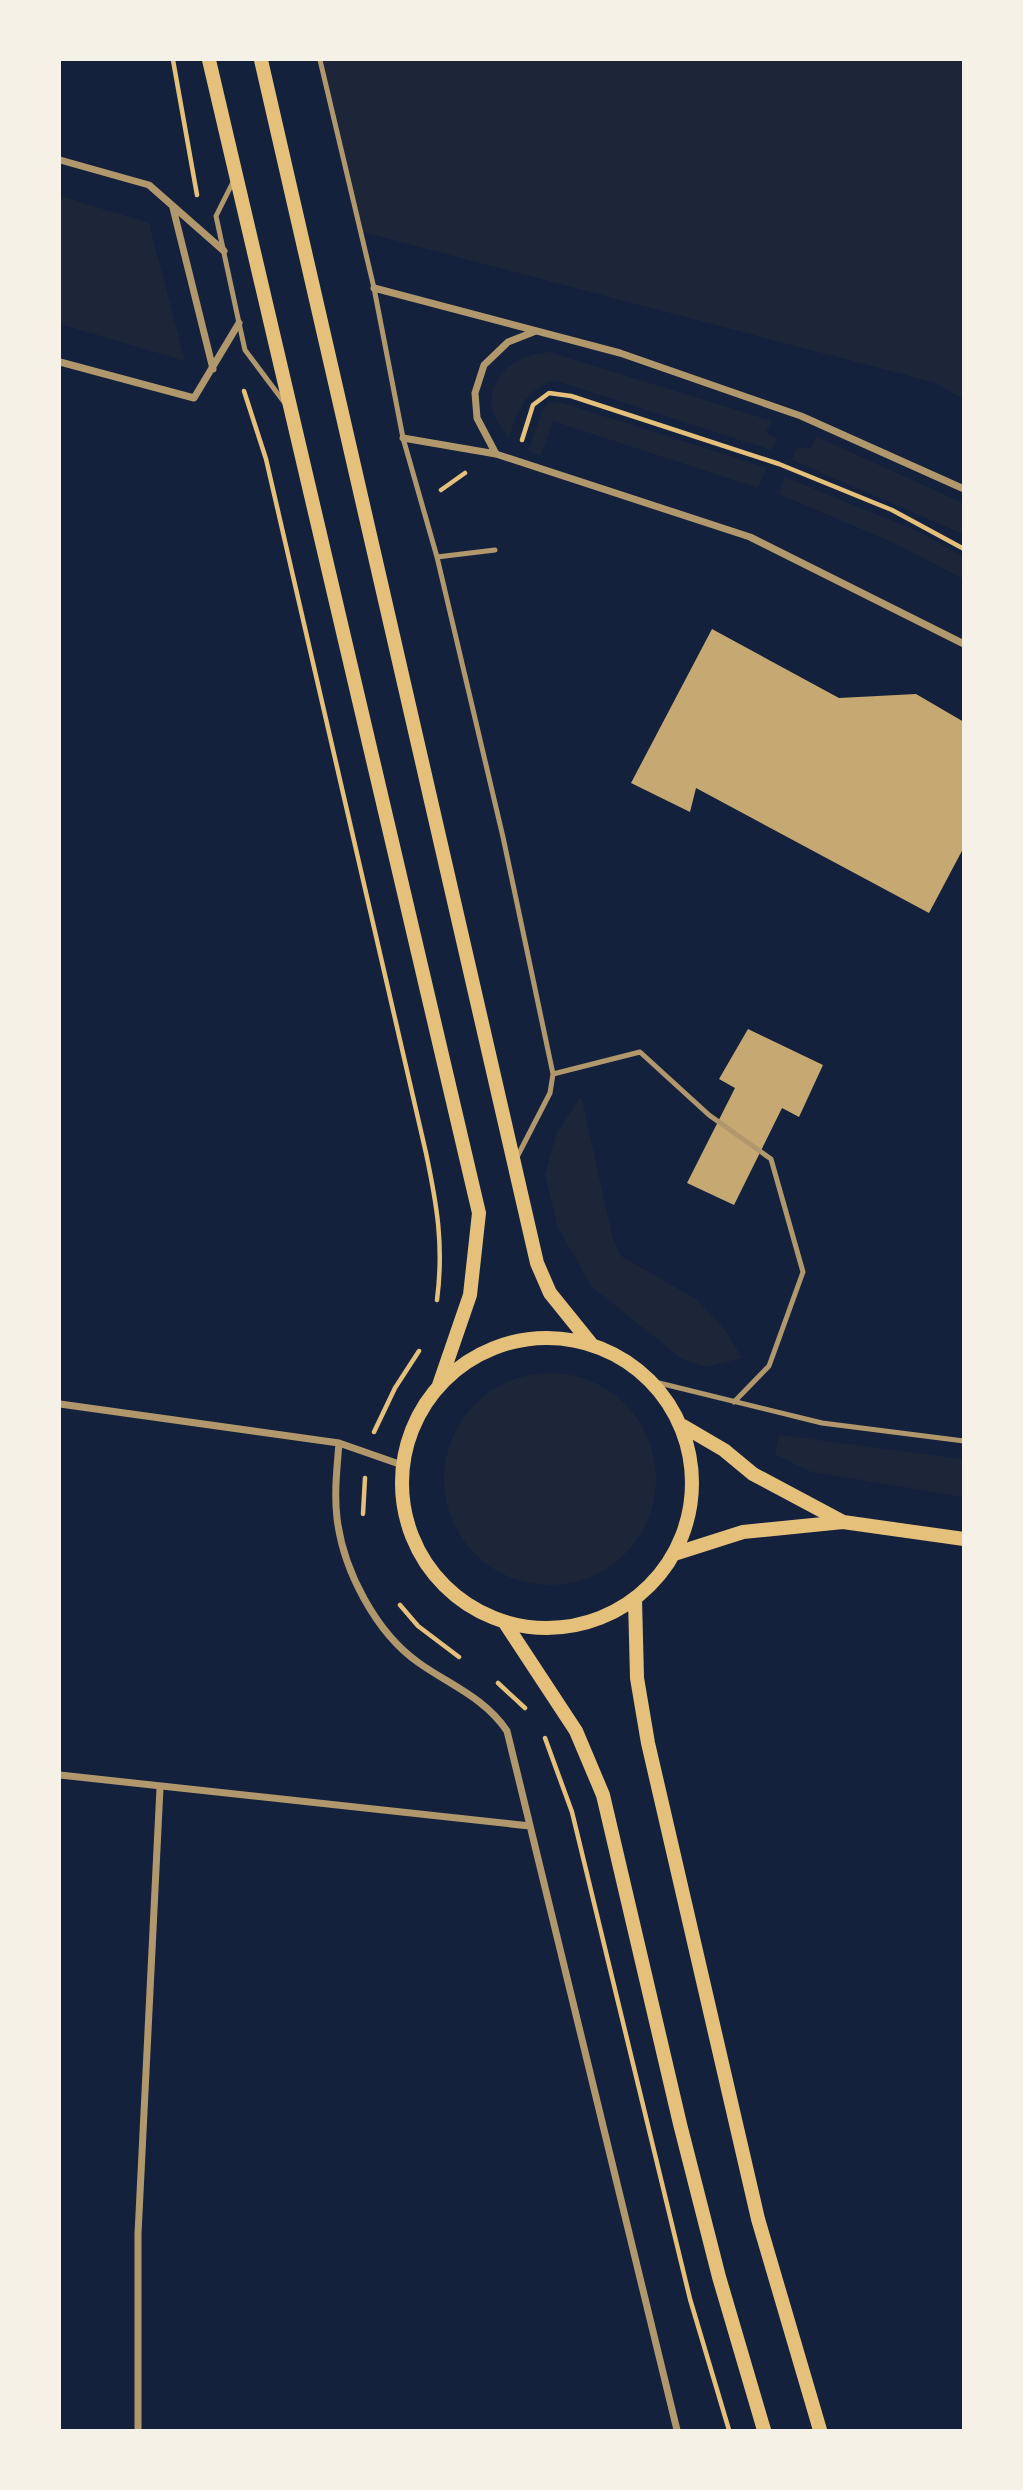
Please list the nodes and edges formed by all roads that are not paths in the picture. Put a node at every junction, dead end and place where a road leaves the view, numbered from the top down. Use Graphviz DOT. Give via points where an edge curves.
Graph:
graph roads {
  1 [pos="209,60"];
  2 [pos="261,60"];
  3 [pos="320,60"];
  4 [pos="60,160"];
  5 [pos="236,177"];
  6 [pos="173,208"];
  7 [pos="223,251"];
  8 [pos="373,288"];
  9 [pos="239,323"];
  10 [pos="537,330"];
  11 [pos="60,362"];
  12 [pos="213,369"];
  13 [pos="289,409"];
  14 [pos="403,438"];
  15 [pos="496,454"];
  16 [pos="964,489"];
  17 [pos="495,550"];
  18 [pos="438,557"];
  19 [pos="964,644"];
  20 [pos="553,1073"];
  21 [pos="513,1163"];
  22 [pos="592,1345"];
  23 [pos="651,1381"];
  24 [pos="439,1385"];
  25 [pos="734,1402"];
  26 [pos="60,1404"];
  27 [pos="683,1426"];
  28 [pos="964,1441"];
  29 [pos="339,1443"];
  30 [pos="402,1465"];
  31 [pos="843,1522"];
  32 [pos="964,1539"];
  33 [pos="674,1554"];
  34 [pos="635,1600"];
  35 [pos="505,1623"];
  36 [pos="60,1775"];
  37 [pos="160,1788"];
  38 [pos="530,1826"];
  39 [pos="138,2431"];
  40 [pos="677,2431"];
  41 [pos="764,2431"];
  42 [pos="820,2431"];
  1 -- 5 [label="main road"];
  2 -- 21 [label="main road"];
  3 -- 8 [label="lane"];
  4 -- 6 [label="street" via="149,185"];
  5 -- 7 [label="lane" via="216,216"];
  5 -- 13 [label="main road"];
  6 -- 7 [label="street"];
  6 -- 12 [label="street"];
  7 -- 9 [label="lane"];
  8 -- 10 [label="street"];
  8 -- 14 [label="lane"];
  9 -- 12 [label="street"];
  9 -- 13 [label="lane" via="245,350"];
  10 -- 15 [label="street" via="508,342 484,365 475,393 477,418"];
  10 -- 16 [label="street" via="620,353 801,416"];
  11 -- 12 [label="street" via="194,398"];
  13 -- 24 [label="main road" via="479,1213 470,1295"];
  14 -- 15 [label="street"];
  14 -- 18 [label="lane"];
  15 -- 19 [label="street" via="750,537"];
  17 -- 18 [label="lane"];
  18 -- 20 [label="lane"];
  20 -- 21 [label="lane" via="550,1093"];
  20 -- 25 [label="lane" via="640,1052 709,1115 771,1159 803,1272 769,1366"];
  21 -- 22 [label="main road" via="541,1273 550,1293"];
  22 -- 23 [label="main road" via="624,1360"];
  22 -- 24 [label="main road" via="552,1338 510,1343 472,1359"];
  23 -- 25 [label="lane"];
  23 -- 27 [label="main road"];
  24 -- 30 [label="main road" via="415,1422"];
  25 -- 28 [label="lane" via="822,1423"];
  26 -- 29 [label="street"];
  27 -- 31 [label="main road" via="753,1474"];
  27 -- 33 [label="main road" via="692,1477 689,1516"];
  29 -- 30 [label="street"];
  29 -- 38 [label="street" via="337,1518 363,1594 382,1626 416,1661 475,1698 500,1720 512,1747"];
  30 -- 35 [label="main road" via="403,1506 422,1557 437,1579 468,1606"];
  31 -- 32 [label="main road"];
  31 -- 33 [label="main road" via="743,1532"];
  33 -- 34 [label="main road"];
  34 -- 35 [label="main road" via="595,1621 550,1629"];
  34 -- 42 [label="main road" via="637,1678 648,1743 758,2219"];
  35 -- 41 [label="main road" via="576,1731 603,1795 693,2175"];
  36 -- 37 [label="street"];
  37 -- 38 [label="street"];
  37 -- 39 [label="street" via="138,2234"];
  38 -- 40 [label="street"];
}
